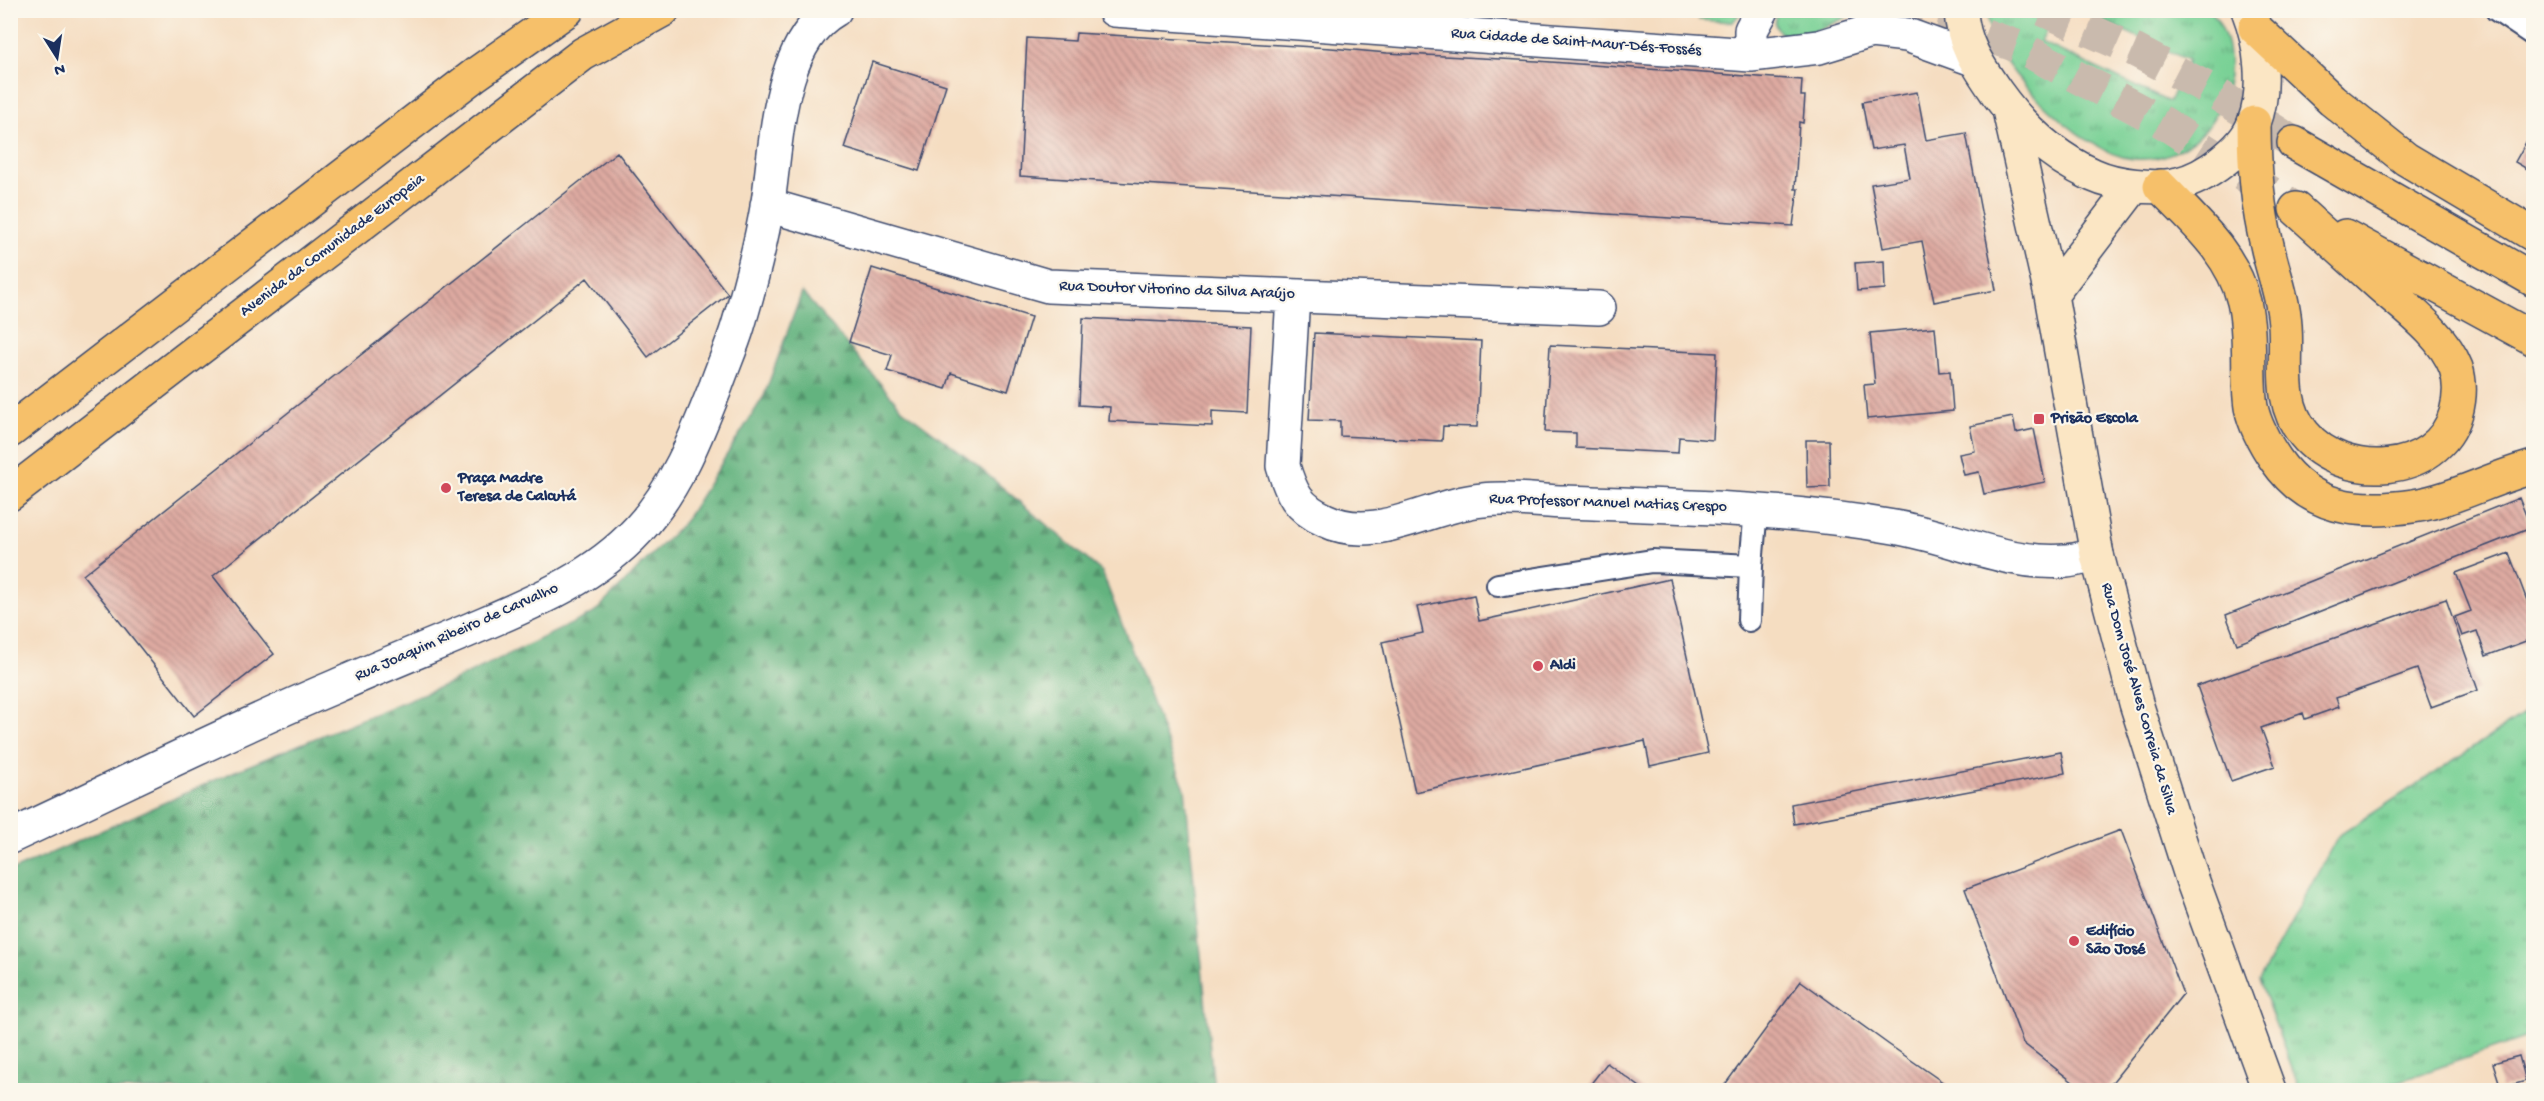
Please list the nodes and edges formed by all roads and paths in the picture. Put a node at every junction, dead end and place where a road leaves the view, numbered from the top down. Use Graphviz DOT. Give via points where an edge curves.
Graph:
graph roads {
  1 [pos="567,10"];
  2 [pos="663,10"];
  3 [pos="835,10"];
  4 [pos="1114,10"];
  5 [pos="1762,10"];
  6 [pos="1961,10"];
  7 [pos="2497,10"];
  8 [pos="2252,19"];
  9 [pos="2534,36"];
  10 [pos="1751,55"];
  11 [pos="1973,59"];
  12 [pos="2009,110"];
  13 [pos="2254,123"];
  14 [pos="2295,143"];
  15 [pos="2147,186"];
  16 [pos="767,205"];
  17 [pos="2534,235"];
  18 [pos="2534,279"];
  19 [pos="2051,295"];
  20 [pos="1293,296"];
  21 [pos="1599,308"];
  22 [pos="2534,339"];
  23 [pos="10,431"];
  24 [pos="2534,467"];
  25 [pos="10,494"];
  26 [pos="1756,509"];
  27 [pos="2097,555"];
  28 [pos="1750,566"];
  29 [pos="1498,585"];
  30 [pos="1749,620"];
  31 [pos="10,837"];
  32 [pos="2269,1090"];
  1 -- 23 [label="main road" via="476,74"];
  2 -- 25 [label="main road, Avenida da Comunidade Europeia" via="583,54"];
  3 -- 16 [label="street" via="811,30 785,87"];
  4 -- 10 [label="street, Rua Cidade de Saint-Maur-Dés-Fossés"];
  5 -- 10 [label="street" via="1751,30"];
  6 -- 11 [label="main road"];
  7 -- 9 [label="lane"];
  8 -- 13 [label="main road" via="2260,69"];
  8 -- 17 [label="main road" via="2332,100 2398,153"];
  10 -- 11 [label="street, Rua Cidade de Saint-Maur-Dés-Fossés" via="1819,46 1871,31 1907,35"];
  11 -- 12 [label="main road"];
  12 -- 15 [label="main road" via="2036,139 2064,159 2095,176"];
  12 -- 19 [label="main road, Rua Dom José Alves Correia da Silva"];
  13 -- 15 [label="main road" via="2240,146 2218,164 2180,184"];
  13 -- 22 [label="main road" via="2254,173 2285,319 2285,390 2303,433 2333,457 2370,466 2395,465 2433,450 2447,435 2460,389 2449,354 2423,323 2296,209"];
  14 -- 18 [label="main road"];
  15 -- 19 [label="main road"];
  15 -- 24 [label="main road" via="2216,245 2227,261 2244,301 2252,409 2264,444 2286,475 2307,493 2339,507 2374,510 2415,506"];
  16 -- 20 [label="street, Rua Doutor Vitorino da Silva Araújo" via="1048,286"];
  16 -- 31 [label="street, Rua Joaquim Ribeiro de Carvalho" via="738,327 688,458 638,530 611,554 546,597 330,688"];
  19 -- 27 [label="main road, Rua Dom José Alves Correia da Silva"];
  20 -- 21 [label="street, Rua Doutor Vitorino da Silva Araújo"];
  20 -- 26 [label="street, Rua Professor Manuel Matias Crespo" via="1283,466 1290,489 1302,506 1339,527 1365,529 1482,500"];
  26 -- 27 [label="street, Rua Professor Manuel Matias Crespo" via="1895,527 2026,560 2066,561"];
  26 -- 28 [label="lane"];
  27 -- 32 [label="main road, Rua Dom José Alves Correia da Silva" via="2136,703 2188,868"];
  28 -- 29 [label="lane" via="1652,561"];
  28 -- 30 [label="lane"];
}
